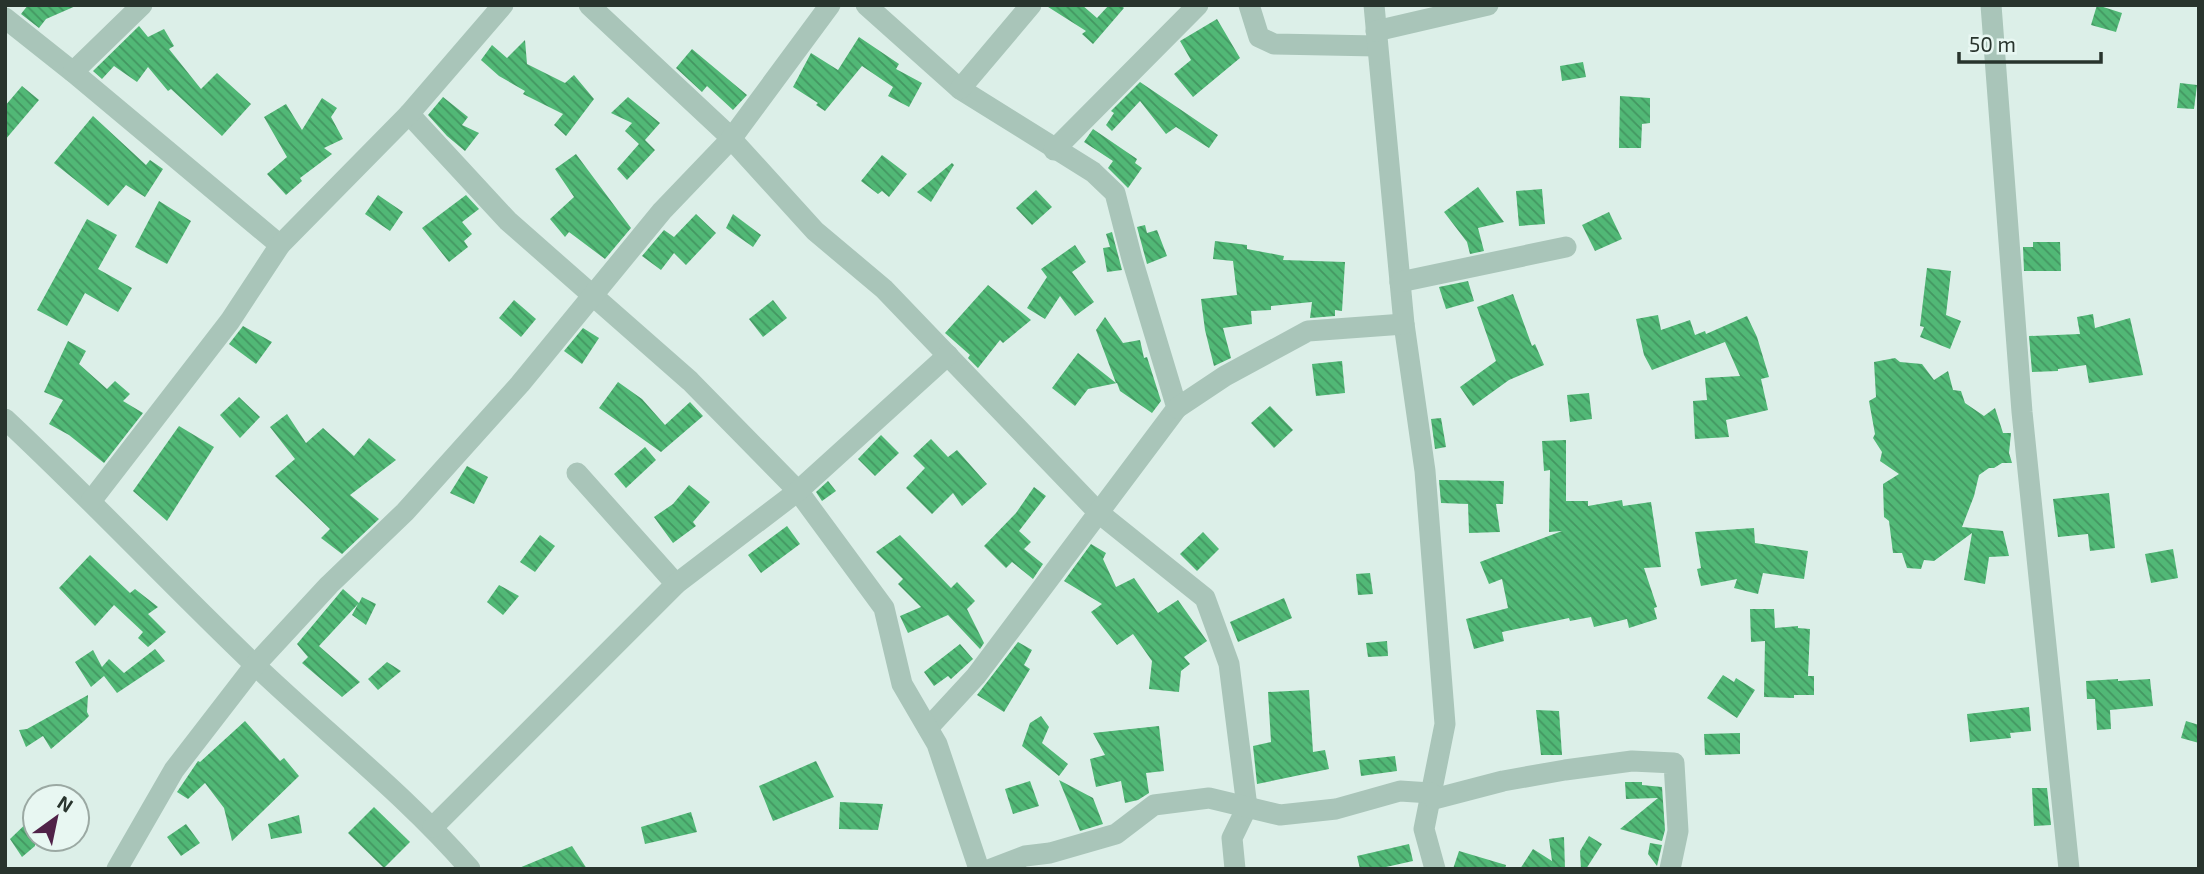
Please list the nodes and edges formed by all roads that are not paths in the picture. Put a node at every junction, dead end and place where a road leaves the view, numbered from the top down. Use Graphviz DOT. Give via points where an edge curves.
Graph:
graph roads {
  1 [pos="142,5"];
  2 [pos="503,5"];
  3 [pos="589,5"];
  4 [pos="830,5"];
  5 [pos="866,5"];
  6 [pos="1031,5"];
  7 [pos="1198,5"];
  8 [pos="1249,5"];
  9 [pos="1374,5"];
  10 [pos="1488,5"];
  11 [pos="1991,5"];
  12 [pos="5,19"];
  13 [pos="1376,38"];
  14 [pos="73,72"];
  15 [pos="960,89"];
  16 [pos="409,114"];
  17 [pos="731,139"];
  18 [pos="1054,150"];
  19 [pos="280,245"];
  20 [pos="1566,247"];
  21 [pos="1399,282"];
  22 [pos="594,296"];
  23 [pos="1404,324"];
  24 [pos="948,355"];
  25 [pos="1177,408"];
  26 [pos="10,431"];
  27 [pos="577,473"];
  28 [pos="798,491"];
  29 [pos="91,500"];
  30 [pos="1099,513"];
  31 [pos="676,584"];
  32 [pos="255,665"];
  33 [pos="928,728"];
  34 [pos="1431,793"];
  35 [pos="1247,807"];
  36 [pos="433,827"];
  37 [pos="1051,861"];
  38 [pos="117,869"];
  39 [pos="470,869"];
  40 [pos="979,869"];
  41 [pos="991,869"];
  42 [pos="1234,869"];
  43 [pos="1436,869"];
  44 [pos="1670,869"];
  45 [pos="2069,869"];
  1 -- 14 [label="street"];
  2 -- 16 [label="street"];
  3 -- 17 [label="street"];
  4 -- 17 [label="street"];
  5 -- 15 [label="street"];
  6 -- 15 [label="street"];
  7 -- 18 [label="street"];
  8 -- 13 [label="street" via="1259,37 1274,44"];
  9 -- 13 [label="street"];
  10 -- 13 [label="street"];
  11 -- 45 [label="street" via="2022,412"];
  12 -- 14 [label="street"];
  13 -- 21 [label="street"];
  14 -- 19 [label="street"];
  15 -- 18 [label="street"];
  16 -- 19 [label="street"];
  16 -- 22 [label="street" via="508,221"];
  17 -- 22 [label="street" via="662,211"];
  17 -- 24 [label="street" via="815,231 884,289"];
  18 -- 25 [label="street" via="1093,172 1115,193"];
  19 -- 29 [label="street" via="229,321"];
  20 -- 21 [label="street"];
  21 -- 23 [label="street"];
  22 -- 28 [label="street" via="690,381"];
  22 -- 32 [label="street" via="405,512"];
  23 -- 25 [label="street" via="1308,331"];
  23 -- 34 [label="street" via="1424,471 1445,724"];
  24 -- 28 [label="street"];
  24 -- 30 [label="street"];
  25 -- 30 [label="street"];
  26 -- 29 [label="street"];
  27 -- 31 [label="street"];
  28 -- 31 [label="street"];
  28 -- 33 [label="street" via="884,608 902,684"];
  29 -- 32 [label="street"];
  30 -- 33 [label="street" via="976,676"];
  30 -- 35 [label="street" via="1205,598 1229,664"];
  31 -- 36 [label="street"];
  32 -- 36 [label="street"];
  32 -- 38 [label="street" via="174,770"];
  33 -- 40 [label="street"];
  34 -- 35 [label="street" via="1400,791 1336,809 1280,815"];
  34 -- 43 [label="street" via="1423,829"];
  34 -- 44 [label="street" via="1434,799 1503,781 1632,761 1674,763 1678,831"];
  35 -- 37 [label="street" via="1209,798 1154,805 1116,834"];
  35 -- 42 [label="street" via="1233,838"];
  36 -- 39 [label="street"];
  37 -- 41 [label="street" via="1025,856"];
}
